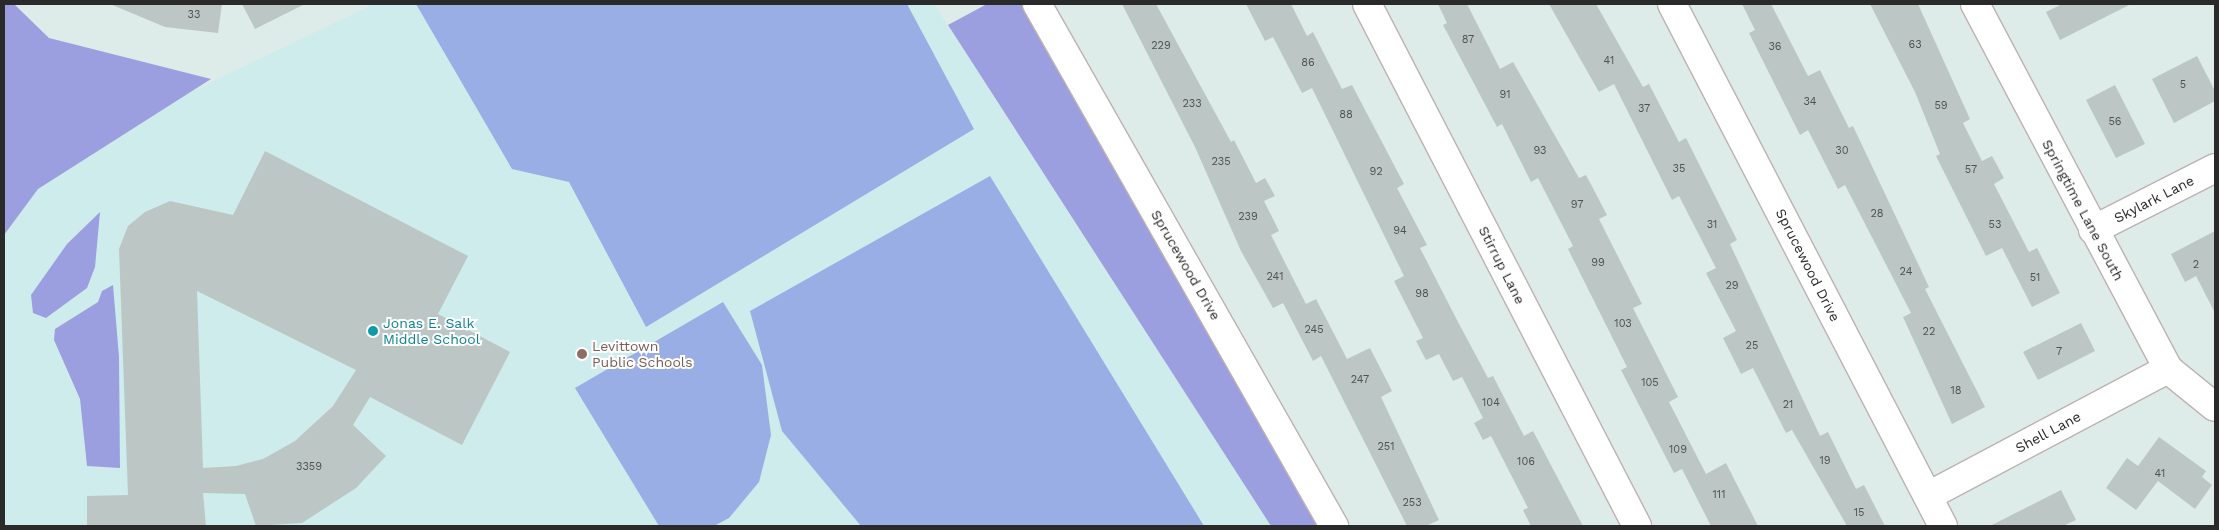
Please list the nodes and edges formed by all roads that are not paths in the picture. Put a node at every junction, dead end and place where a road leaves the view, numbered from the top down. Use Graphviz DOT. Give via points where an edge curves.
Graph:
graph roads {
  1 [pos="1037,4"];
  2 [pos="1367,4"];
  3 [pos="1672,4"];
  4 [pos="1975,4"];
  5 [pos="2215,168"];
  6 [pos="2093,230"];
  7 [pos="2168,368"];
  8 [pos="2212,405"];
  9 [pos="1928,496"];
  10 [pos="1334,526"];
  11 [pos="1637,526"];
  12 [pos="1943,526"];
  1 -- 10 [label="street, Sprucewood Drive"];
  2 -- 11 [label="street, Stirrup Lane"];
  3 -- 9 [label="street, Sprucewood Drive"];
  4 -- 6 [label="street, Springtime Lane South"];
  5 -- 6 [label="street, Skylark Lane"];
  6 -- 7 [label="street, Springtime Lane South"];
  7 -- 8 [label="street, Springtime Lane South"];
  7 -- 9 [label="street, Shell Lane"];
  9 -- 12 [label="street, Sprucewood Drive"];
}
